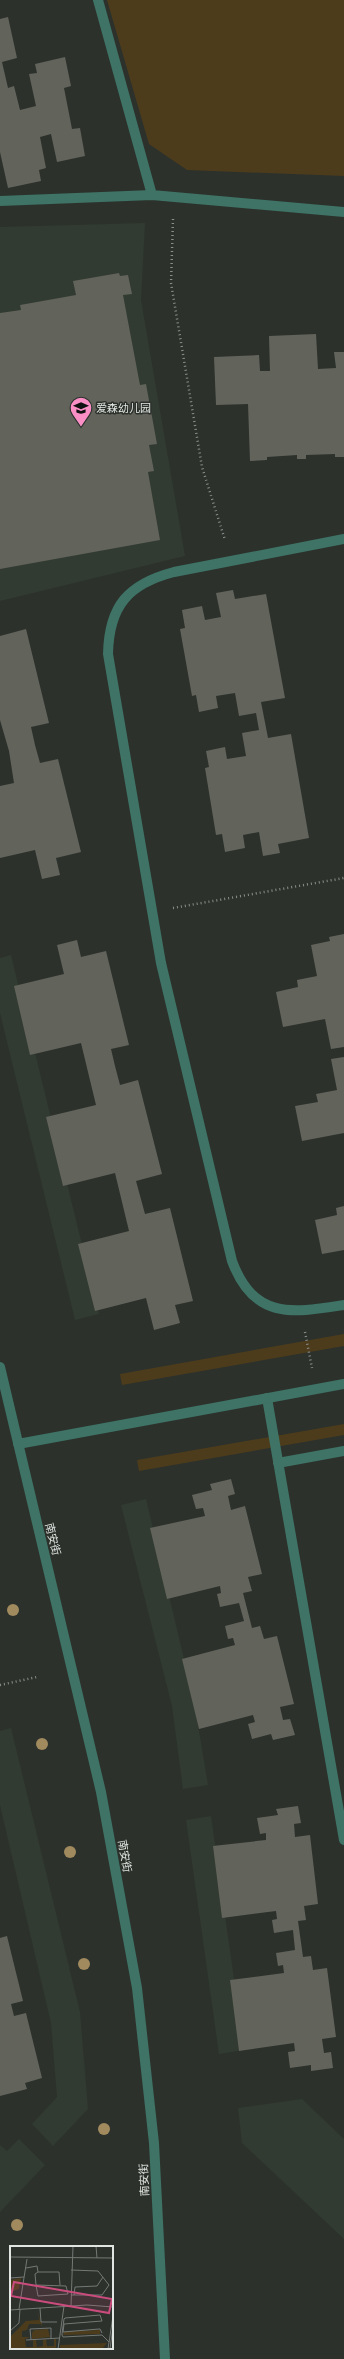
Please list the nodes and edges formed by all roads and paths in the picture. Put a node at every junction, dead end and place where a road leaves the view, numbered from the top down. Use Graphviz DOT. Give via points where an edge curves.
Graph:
graph roads {
  1 [pos="98,0"];
  2 [pos="152,196"];
  3 [pos="173,197"];
  4 [pos="0,201"];
  5 [pos="344,212"];
  6 [pos="344,539"];
  7 [pos="231,561"];
  8 [pos="344,878"];
  9 [pos="152,912"];
  10 [pos="344,1305"];
  11 [pos="302,1312"];
  12 [pos="0,1367"];
  13 [pos="344,1384"];
  14 [pos="316,1389"];
  15 [pos="268,1398"];
  16 [pos="18,1444"];
  17 [pos="344,1451"];
  18 [pos="278,1463"];
  19 [pos="37,1677"];
  20 [pos="0,1685"];
  21 [pos="344,1840"];
  22 [pos="165,2359"];
  1 -- 2 [label="street"];
  2 -- 3 [label="street"];
  2 -- 4 [label="street"];
  3 -- 5 [label="street"];
  3 -- 7 [label="path" via="172,290 202,467"];
  6 -- 7 [label="street"];
  7 -- 9 [label="street" via="174,572 139,584 118,606 108,635 108,654"];
  8 -- 9 [label="path"];
  9 -- 11 [label="street" via="161,963 232,1261 247,1289 260,1300 287,1311"];
  10 -- 11 [label="street"];
  11 -- 14 [label="path"];
  12 -- 16 [label="street, 南安街"];
  13 -- 14 [label="street"];
  14 -- 15 [label="street"];
  15 -- 16 [label="street"];
  15 -- 18 [label="street"];
  16 -- 22 [label="street, 南安街" via="101,1792 137,1988 154,2143"];
  17 -- 18 [label="street"];
  18 -- 21 [label="street"];
  19 -- 20 [label="path"];
}
